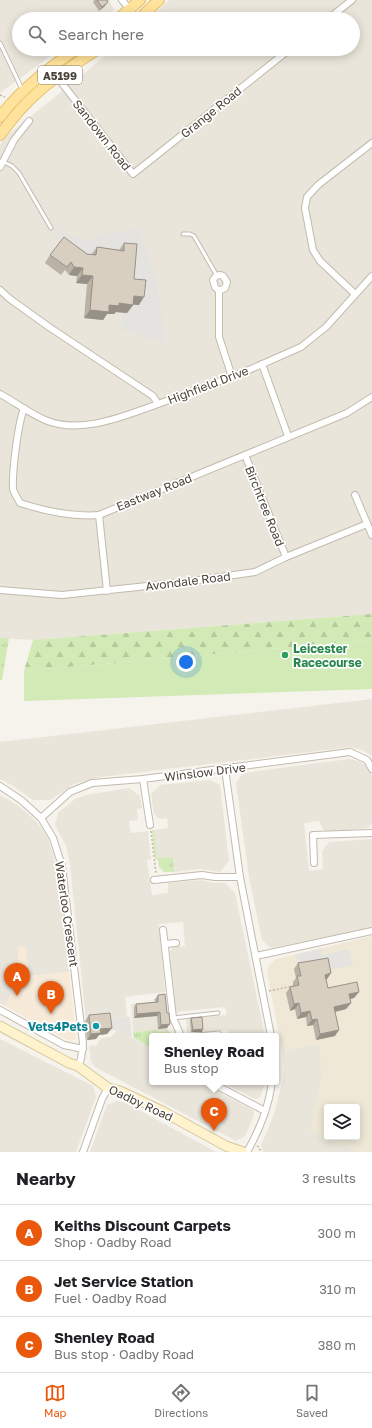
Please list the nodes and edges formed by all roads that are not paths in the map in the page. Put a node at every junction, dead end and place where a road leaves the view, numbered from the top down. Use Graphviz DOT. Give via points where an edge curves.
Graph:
graph roads {
  1 [pos="122,0"];
  2 [pos="140,0"];
  3 [pos="159,0"];
  4 [pos="352,0"];
  5 [pos="129,10"];
  6 [pos="127,12"];
  7 [pos="146,12"];
  8 [pos="337,12"];
  9 [pos="0,43"];
  10 [pos="66,56"];
  11 [pos="88,56"];
  12 [pos="281,56"];
  13 [pos="56,77"];
  14 [pos="22,91"];
  15 [pos="0,116"];
  16 [pos="29,121"];
  17 [pos="0,135"];
  18 [pos="372,143"];
  19 [pos="1,164"];
  20 [pos="133,174"];
  21 [pos="51,228"];
  22 [pos="182,234"];
  23 [pos="217,276"];
  24 [pos="372,276"];
  25 [pos="0,290"];
  26 [pos="219,291"];
  27 [pos="356,294"];
  28 [pos="262,364"];
  29 [pos="232,377"];
  30 [pos="0,394"];
  31 [pos="372,397"];
  32 [pos="158,404"];
  33 [pos="24,408"];
  34 [pos="288,436"];
  35 [pos="245,455"];
  36 [pos="355,495"];
  37 [pos="99,515"];
  38 [pos="367,524"];
  39 [pos="372,535"];
  40 [pos="286,557"];
  41 [pos="0,590"];
  42 [pos="107,591"];
  43 [pos="225,769"];
  44 [pos="372,769"];
  45 [pos="144,779"];
  46 [pos="0,786"];
  47 [pos="40,818"];
  48 [pos="150,825"];
  49 [pos="372,833"];
  50 [pos="314,863"];
  51 [pos="240,877"];
  52 [pos="155,880"];
  53 [pos="163,930"];
  54 [pos="372,931"];
  55 [pos="176,943"];
  56 [pos="165,944"];
  57 [pos="256,956"];
  58 [pos="0,1010"];
  59 [pos="218,1013"];
  60 [pos="173,1018"];
  61 [pos="0,1026"];
  62 [pos="219,1032"];
  63 [pos="180,1033"];
  64 [pos="210,1033"];
  65 [pos="270,1033"];
  66 [pos="83,1049"];
  67 [pos="78,1066"];
  68 [pos="216,1085"];
  69 [pos="272,1085"];
  70 [pos="108,1088"];
  71 [pos="265,1111"];
  72 [pos="83,1152"];
  73 [pos="243,1152"];
  74 [pos="247,1152"];
  1 -- 5 [label="street"];
  2 -- 5 [label="main road"];
  3 -- 7 [label="main road"];
  4 -- 8 [label="street"];
  5 -- 6 [label="main road"];
  9 -- 14 [label="lane"];
  10 -- 14 [label="main road, A5199"];
  11 -- 13 [label="main road, A5199"];
  12 -- 20 [label="street, Grange Road"];
  13 -- 17 [label="main road, A5199" via="26,104"];
  13 -- 20 [label="street, Sandown Road"];
  14 -- 15 [label="main road, A5199"];
  16 -- 19 [label="street" via="14,140"];
  18 -- 27 [label="street" via="318,184 307,197 305,208 313,250 320,261"];
  19 -- 21 [label="lane" via="12,166 20,173"];
  22 -- 23 [label="lane" via="194,236"];
  23 -- 26 [label="street" via="214,283"];
  23 -- 26 [label="street" via="224,276 227,282 225,288"];
  24 -- 27 [label="street, Highfield Drive"];
  25 -- 32 [label="street, Highfield Drive" via="49,327 153,396"];
  26 -- 29 [label="street" via="219,337"];
  27 -- 28 [label="street, Highfield Drive" via="326,327 301,347"];
  28 -- 29 [label="street, Highfield Drive"];
  28 -- 34 [label="street"];
  29 -- 32 [label="street, Highfield Drive"];
  30 -- 33 [label="street"];
  31 -- 34 [label="street, Eastway Road" via="347,413"];
  32 -- 33 [label="street" via="125,416 90,424 62,425"];
  33 -- 37 [label="street, Eastway Road" via="20,417 13,490 20,503 83,516"];
  34 -- 35 [label="street, Eastway Road"];
  35 -- 37 [label="street, Eastway Road"];
  35 -- 40 [label="street, Birchtree Road"];
  36 -- 38 [label="street"];
  37 -- 42 [label="street"];
  38 -- 39 [label="street"];
  38 -- 40 [label="street, Avondale Road"];
  40 -- 42 [label="street, Avondale Road" via="255,572"];
  41 -- 42 [label="street, Avondale Road" via="62,595"];
  43 -- 44 [label="street, Winslow Drive" via="350,752 367,760"];
  43 -- 45 [label="street, Winslow Drive"];
  43 -- 51 [label="street"];
  45 -- 47 [label="street, Winslow Drive" via="92,783 70,792"];
  45 -- 48 [label="street"];
  46 -- 47 [label="street, Waterloo Crescent" via="21,800"];
  47 -- 66 [label="street, Waterloo Crescent" via="53,838 62,866"];
  49 -- 50 [label="street" via="313,835"];
  51 -- 52 [label="street" via="202,875"];
  51 -- 57 [label="street"];
  53 -- 56 [label="street"];
  54 -- 57 [label="street"];
  55 -- 56 [label="street"];
  56 -- 60 [label="street"];
  57 -- 65 [label="street"];
  58 -- 66 [label="street" via="64,1045"];
  59 -- 60 [label="lane"];
  60 -- 63 [label="street"];
  61 -- 67 [label="main road, Oadby Road"];
  62 -- 64 [label="lane"];
  66 -- 67 [label="street, Waterloo Crescent"];
  67 -- 70 [label="main road, Oadby Road"];
  68 -- 71 [label="street"];
  69 -- 71 [label="street"];
  70 -- 72 [label="street"];
  70 -- 73 [label="main road, Oadby Road" via="162,1111 226,1146"];
  71 -- 74 [label="street"];
}
